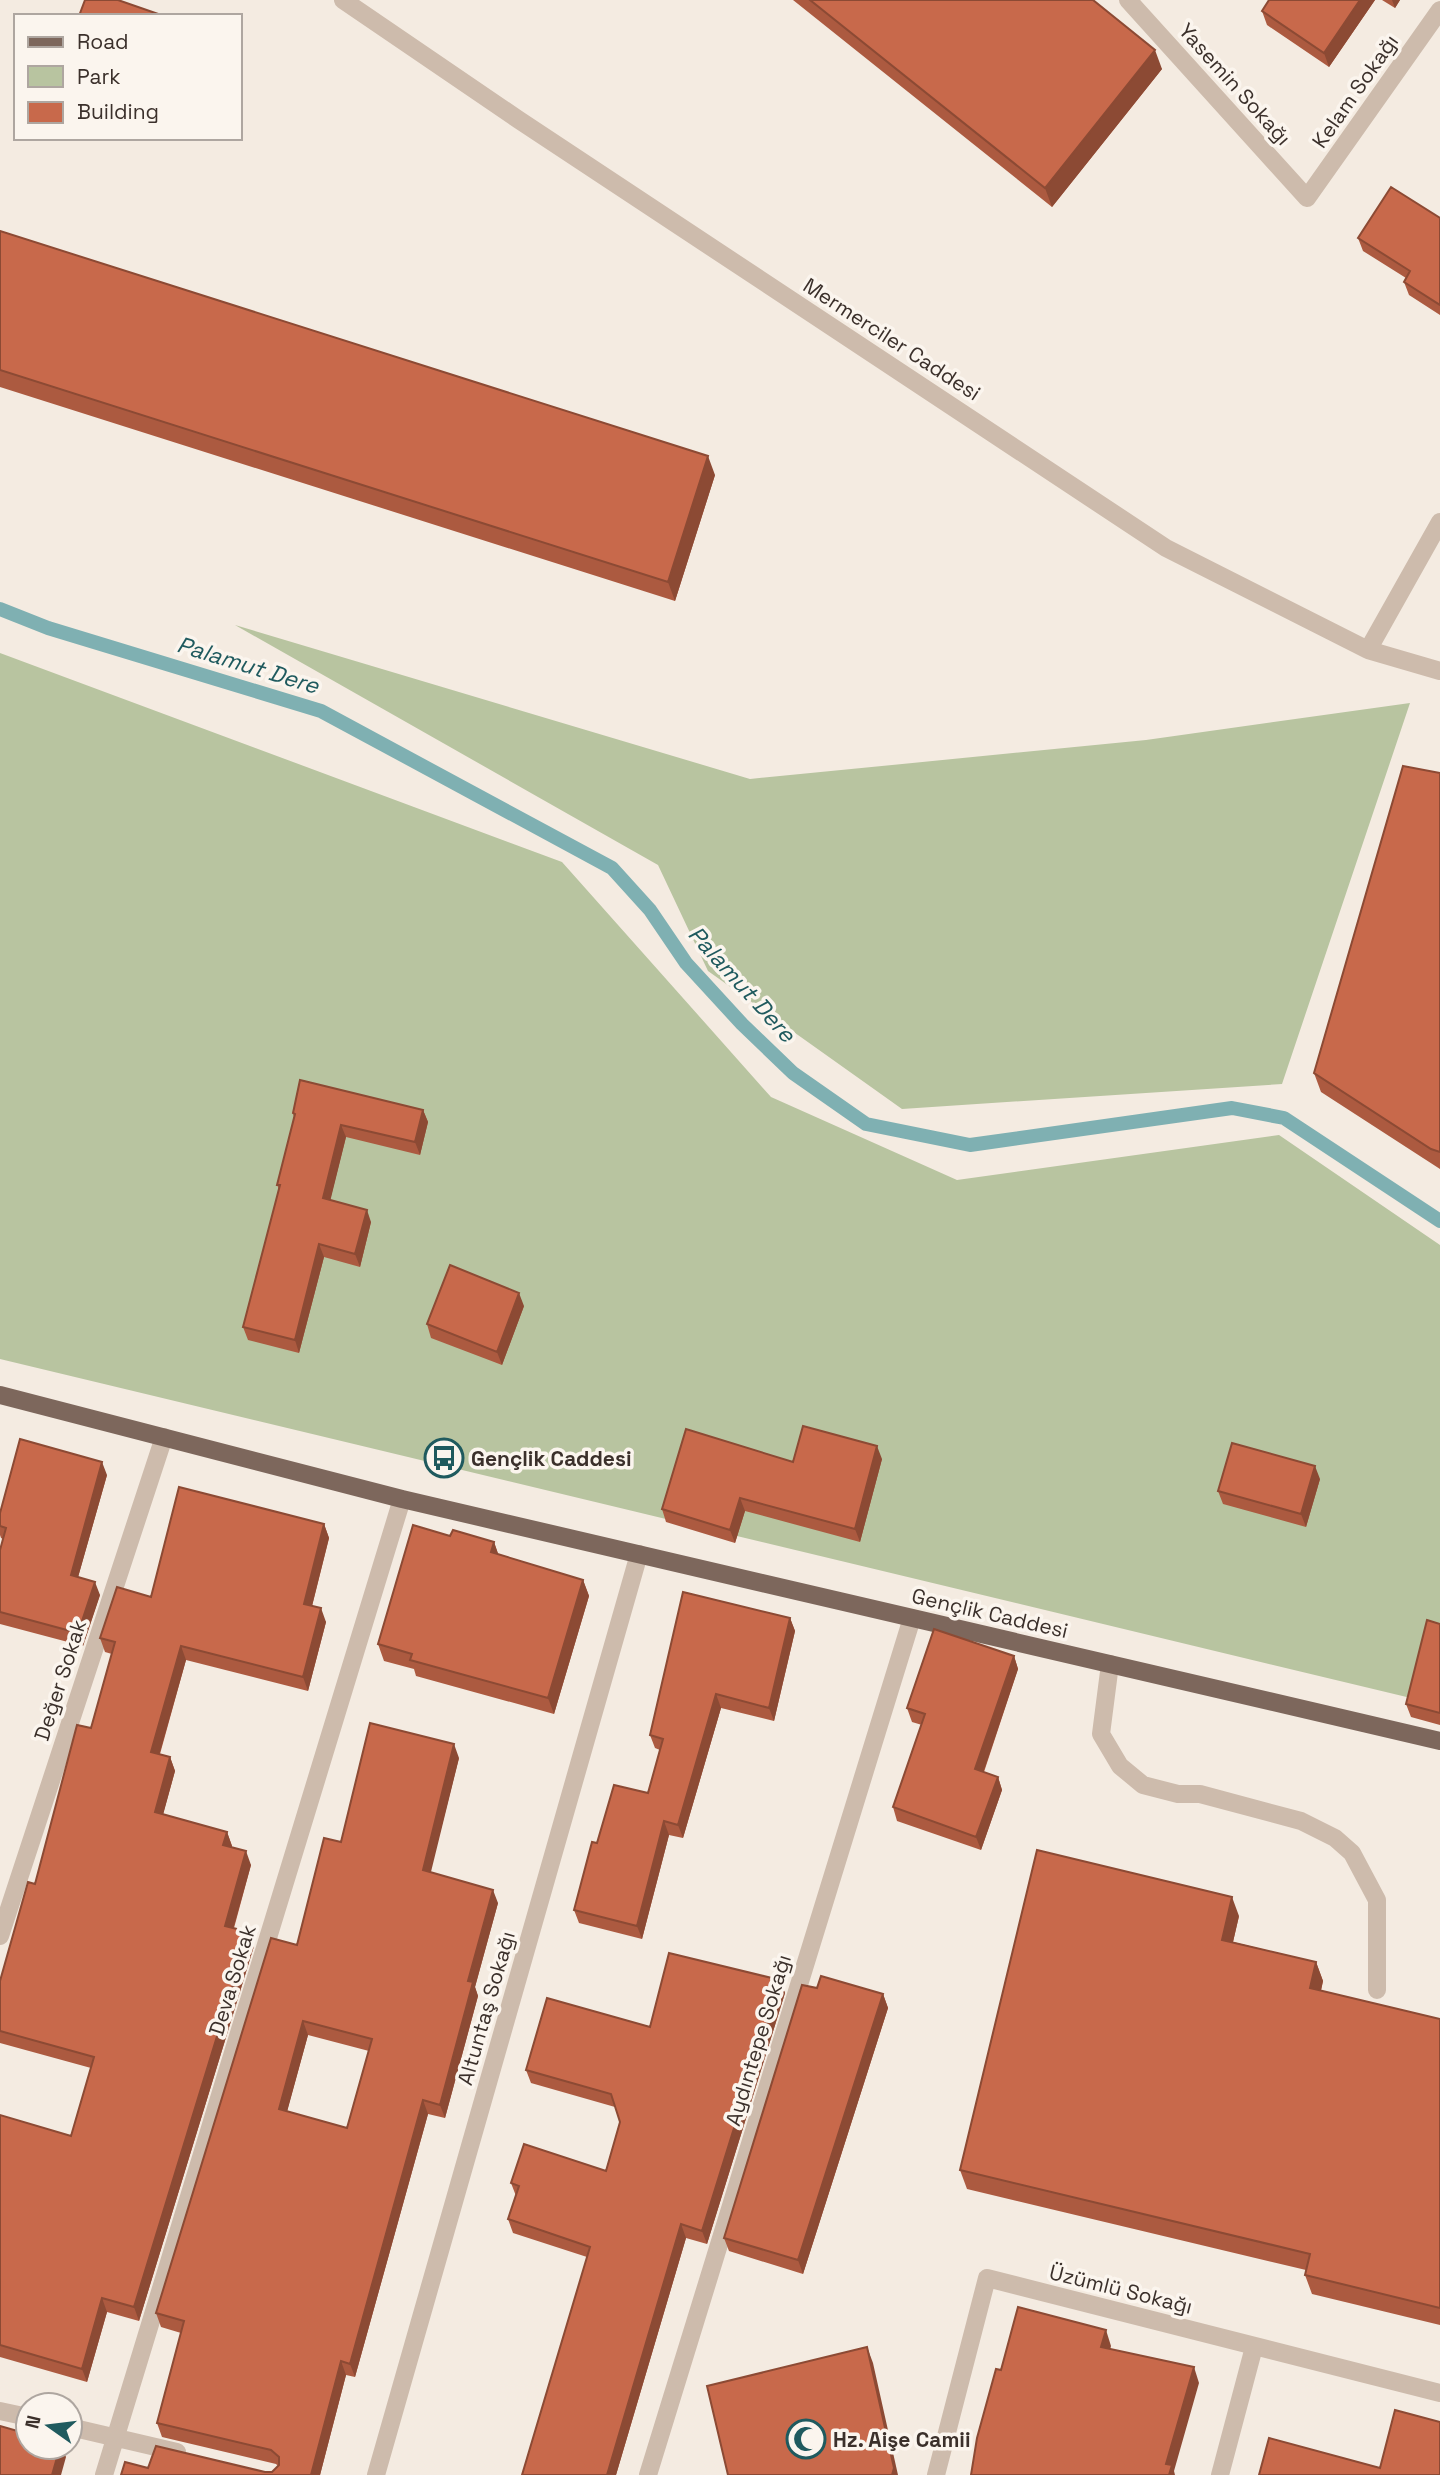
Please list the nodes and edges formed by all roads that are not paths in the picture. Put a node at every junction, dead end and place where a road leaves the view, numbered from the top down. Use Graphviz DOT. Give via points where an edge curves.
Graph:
graph roads {
  1 [pos="343,0"];
  2 [pos="1128,0"];
  3 [pos="1440,10"];
  4 [pos="1307,198"];
  5 [pos="1440,522"];
  6 [pos="1368,650"];
  7 [pos="1440,671"];
  8 [pos="0,1395"];
  9 [pos="164,1437"];
  10 [pos="402,1499"];
  11 [pos="639,1554"];
  12 [pos="912,1618"];
  13 [pos="1110,1664"];
  14 [pos="1440,1741"];
  15 [pos="0,1936"];
  16 [pos="1377,1990"];
  17 [pos="1254,2347"];
  18 [pos="1440,2393"];
  19 [pos="84,2430"];
  20 [pos="116,2437"];
  21 [pos="194,2456"];
  22 [pos="104,2475"];
  23 [pos="376,2475"];
  24 [pos="648,2475"];
  25 [pos="936,2475"];
  26 [pos="1220,2475"];
  1 -- 6 [label="street, Mermerciler Caddesi" via="1167,548"];
  2 -- 4 [label="street, Yasemin Sokağı"];
  3 -- 4 [label="street, Kelam Sokağı"];
  5 -- 6 [label="street"];
  6 -- 7 [label="street, Mermerciler Caddesi"];
  8 -- 9 [label="main road, Gençlik Caddesi"];
  9 -- 10 [label="main road, Gençlik Caddesi"];
  9 -- 15 [label="street, Değer Sokak"];
  10 -- 11 [label="main road, Gençlik Caddesi"];
  10 -- 20 [label="street, Deva Sokak"];
  11 -- 12 [label="main road, Gençlik Caddesi"];
  11 -- 23 [label="street, Altuntaş Sokağı"];
  12 -- 13 [label="main road, Gençlik Caddesi"];
  12 -- 24 [label="street, Aydıntepe Sokağı"];
  13 -- 14 [label="main road, Gençlik Caddesi"];
  13 -- 16 [label="street" via="1101,1734 1120,1766 1143,1785 1200,1794 1301,1821 1335,1838 1352,1853 1377,1900"];
  17 -- 18 [label="street, Üzümlü Sokağı"];
  17 -- 25 [label="street, Üzümlü Sokağı" via="987,2278"];
  17 -- 26 [label="street"];
  19 -- 20 [label="street"];
  20 -- 21 [label="street"];
  20 -- 22 [label="street, Deva Sokak"];
}
